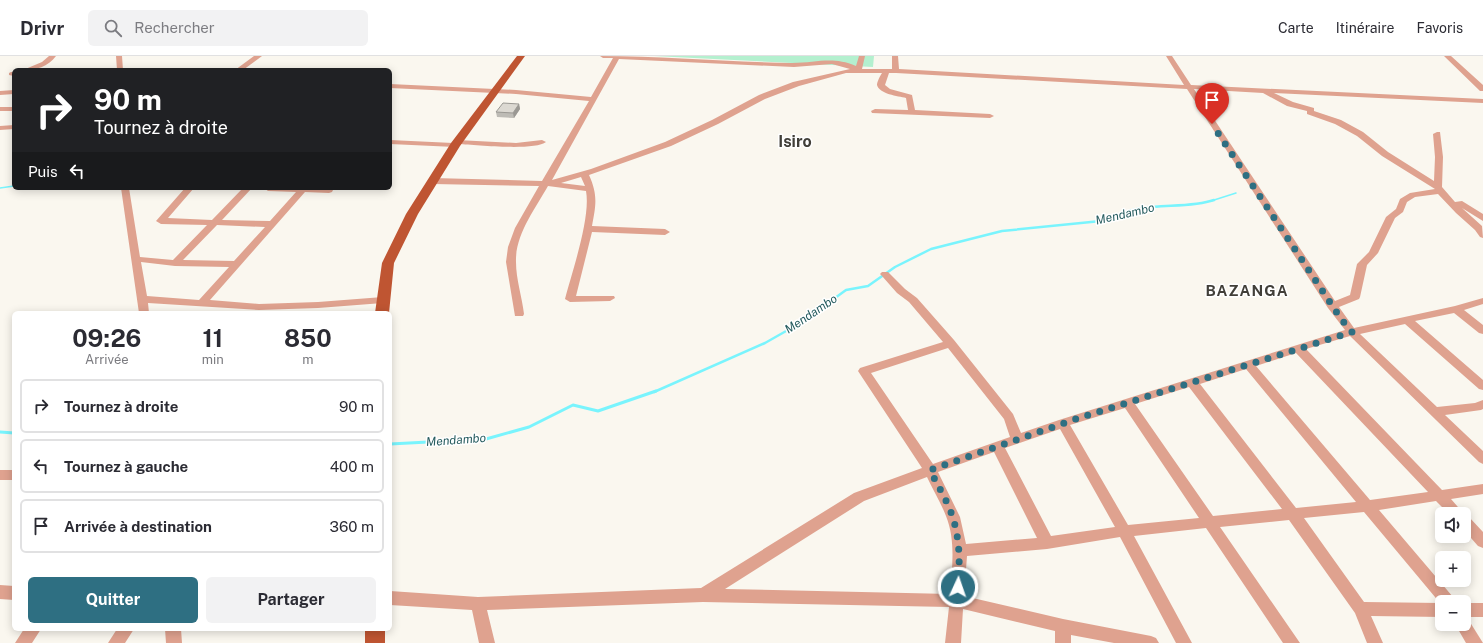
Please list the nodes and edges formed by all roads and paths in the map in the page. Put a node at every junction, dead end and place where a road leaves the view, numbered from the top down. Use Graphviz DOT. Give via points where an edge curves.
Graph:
graph roads {
  1 [pos="53,56"];
  2 [pos="119,56"];
  3 [pos="259,56"];
  4 [pos="521,56"];
  5 [pos="603,56"];
  6 [pos="862,56"];
  7 [pos="895,56"];
  8 [pos="1169,56"];
  9 [pos="1442,56"];
  10 [pos="1447,56"];
  11 [pos="617,57"];
  12 [pos="1454,63"];
  13 [pos="32,68"];
  14 [pos="120,68"];
  15 [pos="241,68"];
  16 [pos="858,70"];
  17 [pos="886,71"];
  18 [pos="896,71"];
  19 [pos="392,86"];
  20 [pos="1190,88"];
  21 [pos="1483,89"];
  22 [pos="1264,91"];
  23 [pos="12,92"];
  24 [pos="495,92"];
  25 [pos="0,93"];
  26 [pos="594,99"];
  27 [pos="1483,101"];
  28 [pos="0,109"];
  29 [pos="12,109"];
  30 [pos="875,111"];
  31 [pos="912,112"];
  32 [pos="990,116"];
  33 [pos="12,127"];
  34 [pos="0,128"];
  35 [pos="1437,134"];
  36 [pos="392,142"];
  37 [pos="542,142"];
  38 [pos="456,144"];
  39 [pos="584,174"];
  40 [pos="433,181"];
  41 [pos="546,184"];
  42 [pos="591,189"];
  43 [pos="1439,189"];
  44 [pos="125,190"];
  45 [pos="188,190"];
  46 [pos="246,190"];
  47 [pos="302,190"];
  48 [pos="1483,218"];
  49 [pos="214,222"];
  50 [pos="272,224"];
  51 [pos="587,229"];
  52 [pos="665,232"];
  53 [pos="1483,235"];
  54 [pos="136,259"];
  55 [pos="175,263"];
  56 [pos="238,264"];
  57 [pos="885,274"];
  58 [pos="610,298"];
  59 [pos="143,299"];
  60 [pos="383,300"];
  61 [pos="1483,301"];
  62 [pos="203,302"];
  63 [pos="1332,306"];
  64 [pos="1456,309"];
  65 [pos="144,311"];
  66 [pos="382,311"];
  67 [pos="519,314"];
  68 [pos="1407,320"];
  69 [pos="1483,330"];
  70 [pos="1352,332"];
  71 [pos="950,343"];
  72 [pos="1298,348"];
  73 [pos="1248,364"];
  74 [pos="1481,381"];
  75 [pos="1192,382"];
  76 [pos="1128,403"];
  77 [pos="1483,404"];
  78 [pos="1435,412"];
  79 [pos="1063,424"];
  80 [pos="1017,440"];
  81 [pos="998,447"];
  82 [pos="1483,459"];
  83 [pos="930,470"];
  84 [pos="0,475"];
  85 [pos="12,475"];
  86 [pos="1483,489"];
  87 [pos="1439,495"];
  88 [pos="1368,506"];
  89 [pos="1450,507"];
  90 [pos="1293,514"];
  91 [pos="1210,523"];
  92 [pos="1471,529"];
  93 [pos="1124,531"];
  94 [pos="1483,542"];
  95 [pos="1047,543"];
  96 [pos="959,551"];
  97 [pos="0,592"];
  98 [pos="12,593"];
  99 [pos="703,595"];
  100 [pos="1442,595"];
  101 [pos="392,598"];
  102 [pos="958,601"];
  103 [pos="478,604"];
  104 [pos="1360,609"];
  105 [pos="1435,610"];
  106 [pos="1471,610"];
  107 [pos="1483,610"];
  108 [pos="1063,626"];
  109 [pos="32,631"];
  110 [pos="125,631"];
  111 [pos="173,631"];
  112 [pos="375,631"];
  113 [pos="1467,631"];
  114 [pos="23,643"];
  115 [pos="116,643"];
  116 [pos="174,643"];
  117 [pos="375,643"];
  118 [pos="487,643"];
  119 [pos="953,643"];
  120 [pos="1063,643"];
  121 [pos="1151,643"];
  122 [pos="1184,643"];
  123 [pos="1292,643"];
  124 [pos="1375,643"];
  125 [pos="1474,643"];
  1 -- 13 [label="street"];
  2 -- 14 [label="street"];
  3 -- 15 [label="street"];
  4 -- 24 [label="main road"];
  5 -- 11 [label="street"];
  6 -- 16 [label="street"];
  7 -- 18 [label="street"];
  8 -- 20 [label="street"];
  9 -- 12 [label="street"];
  10 -- 12 [label="street"];
  11 -- 16 [label="street" via="794,65 832,62"];
  11 -- 26 [label="street"];
  12 -- 21 [label="street"];
  16 -- 17 [label="street"];
  16 -- 39 [label="street" via="818,77 778,90 668,144"];
  17 -- 18 [label="street"];
  17 -- 31 [label="street" via="881,86 887,91 909,97"];
  18 -- 20 [label="street"];
  19 -- 24 [label="street"];
  20 -- 22 [label="street"];
  20 -- 63 [label="street"];
  22 -- 27 [label="street"];
  22 -- 43 [label="street" via="1350,128"];
  23 -- 25 [label="street"];
  24 -- 26 [label="street"];
  24 -- 38 [label="main road"];
  26 -- 41 [label="street"];
  28 -- 29 [label="street"];
  30 -- 31 [label="street"];
  31 -- 32 [label="street"];
  33 -- 34 [label="street"];
  35 -- 43 [label="street"];
  36 -- 38 [label="street"];
  37 -- 38 [label="street" via="516,145"];
  38 -- 40 [label="main road"];
  39 -- 41 [label="street"];
  39 -- 42 [label="street"];
  40 -- 41 [label="street"];
  40 -- 60 [label="main road" via="412,214 388,263"];
  41 -- 42 [label="street"];
  41 -- 67 [label="street" via="512,247 511,262"];
  42 -- 51 [label="street"];
  43 -- 48 [label="street"];
  43 -- 53 [label="street" via="1459,211 1480,228"];
  43 -- 63 [label="street" via="1413,195 1403,201 1400,210 1391,217 1374,253 1362,264 1355,297"];
  44 -- 54 [label="street"];
  45 -- 49 [label="street" via="161,221"];
  46 -- 49 [label="street"];
  47 -- 50 [label="street"];
  49 -- 50 [label="street"];
  49 -- 55 [label="street"];
  50 -- 56 [label="street"];
  51 -- 52 [label="street"];
  51 -- 58 [label="street" via="570,299"];
  54 -- 55 [label="street"];
  54 -- 59 [label="street"];
  55 -- 56 [label="street"];
  56 -- 62 [label="street"];
  57 -- 71 [label="street" via="913,300"];
  59 -- 62 [label="street"];
  59 -- 65 [label="street"];
  60 -- 62 [label="street" via="259,307"];
  60 -- 66 [label="main road"];
  61 -- 64 [label="street"];
  63 -- 70 [label="street"];
  64 -- 68 [label="street"];
  64 -- 69 [label="street"];
  68 -- 70 [label="street"];
  68 -- 74 [label="street"];
  70 -- 72 [label="street"];
  70 -- 78 [label="street"];
  71 -- 80 [label="street" via="1009,417"];
  71 -- 83 [label="street" via="864,371"];
  72 -- 73 [label="street"];
  72 -- 87 [label="street"];
  73 -- 75 [label="street"];
  73 -- 88 [label="street"];
  75 -- 76 [label="street"];
  75 -- 90 [label="street"];
  76 -- 79 [label="street"];
  76 -- 91 [label="street"];
  77 -- 78 [label="street"];
  78 -- 82 [label="street"];
  79 -- 80 [label="street"];
  79 -- 93 [label="street"];
  80 -- 81 [label="street"];
  81 -- 83 [label="street"];
  81 -- 95 [label="street"];
  83 -- 96 [label="street" via="953,517"];
  83 -- 99 [label="street" via="859,497"];
  84 -- 85 [label="street"];
  86 -- 87 [label="street"];
  87 -- 88 [label="street"];
  87 -- 89 [label="street"];
  88 -- 90 [label="street"];
  88 -- 100 [label="street"];
  90 -- 91 [label="street"];
  90 -- 104 [label="street"];
  91 -- 93 [label="street"];
  91 -- 123 [label="street"];
  92 -- 94 [label="street"];
  93 -- 95 [label="street"];
  93 -- 122 [label="street"];
  95 -- 96 [label="street"];
  96 -- 102 [label="street"];
  97 -- 98 [label="street"];
  99 -- 102 [label="street"];
  99 -- 103 [label="street"];
  101 -- 103 [label="street"];
  102 -- 108 [label="street"];
  102 -- 119 [label="street"];
  103 -- 118 [label="street"];
  104 -- 105 [label="street"];
  104 -- 124 [label="street"];
  106 -- 107 [label="street"];
  108 -- 120 [label="street"];
  108 -- 121 [label="street"];
  109 -- 114 [label="street"];
  110 -- 115 [label="street"];
  111 -- 116 [label="street"];
  112 -- 117 [label="main road"];
  113 -- 125 [label="street"];
}
